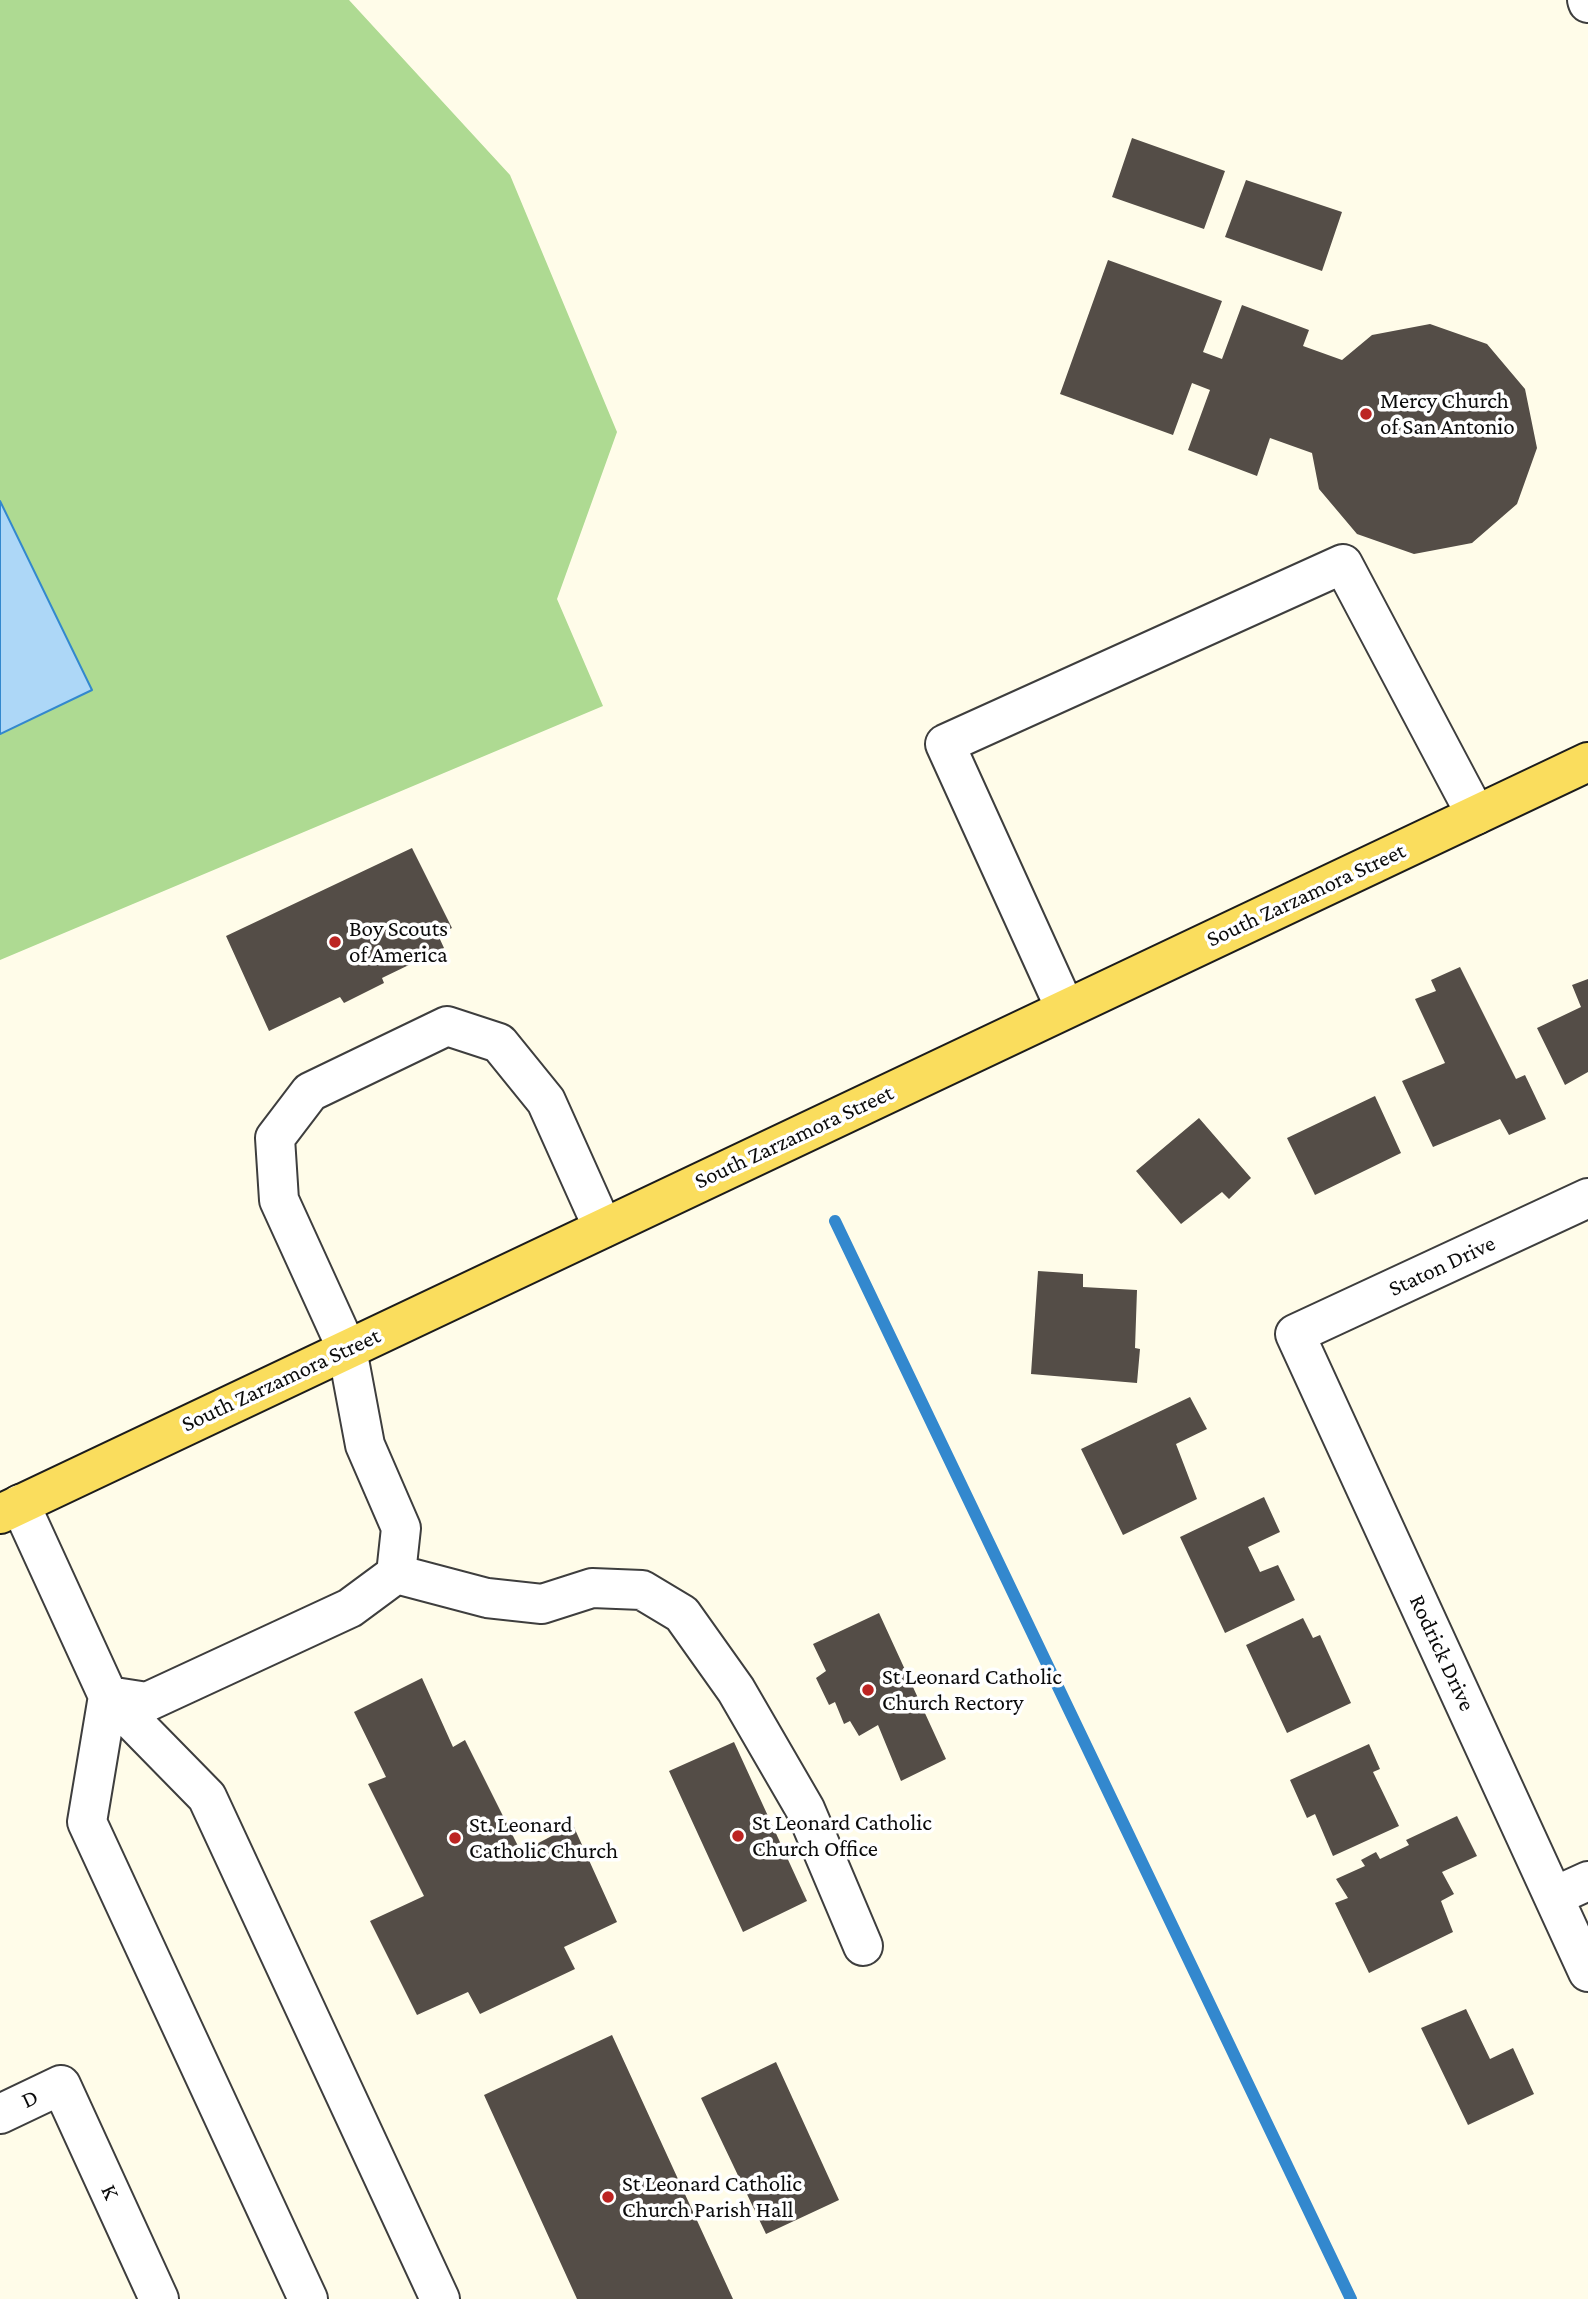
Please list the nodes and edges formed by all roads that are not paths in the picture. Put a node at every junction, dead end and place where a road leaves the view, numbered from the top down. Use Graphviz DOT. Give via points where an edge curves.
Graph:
graph roads {
  1 [pos="1588,762"];
  2 [pos="1476,815"];
  3 [pos="1065,1009"];
  4 [pos="1588,1198"];
  5 [pos="603,1228"];
  6 [pos="1295,1334"];
  7 [pos="347,1349"];
  8 [pos="10,1509"];
  9 [pos="396,1574"];
  10 [pos="108,1696"];
  11 [pos="1571,1889"];
  12 [pos="863,1946"];
  13 [pos="1588,1972"];
  14 [pos="61,2085"];
  15 [pos="0,2114"];
  16 [pos="159,2299"];
  17 [pos="308,2299"];
  18 [pos="440,2299"];
  1 -- 2 [label="main road, South Zarzamora Street"];
  2 -- 3 [label="main road, South Zarzamora Street"];
  2 -- 3 [label="street" via="1343,564 945,744"];
  3 -- 5 [label="main road, South Zarzamora Street"];
  4 -- 6 [label="street, Staton Drive"];
  5 -- 7 [label="main road, South Zarzamora Street"];
  5 -- 7 [label="street" via="546,1101 499,1043 447,1026 310,1092 275,1138 279,1200"];
  6 -- 11 [label="street, Rodrick Drive"];
  7 -- 8 [label="main road, South Zarzamora Street"];
  7 -- 9 [label="street" via="365,1445 401,1528"];
  8 -- 10 [label="street"];
  9 -- 10 [label="street" via="350,1608 147,1702"];
  9 -- 12 [label="street" via="487,1598 542,1604 592,1588 642,1590 682,1614 736,1689 805,1809"];
  10 -- 17 [label="street" via="87,1822"];
  10 -- 18 [label="street" via="207,1797"];
  11 -- 13 [label="street, Rodrick Drive"];
  14 -- 15 [label="street, D"];
  14 -- 16 [label="street, K"];
}
